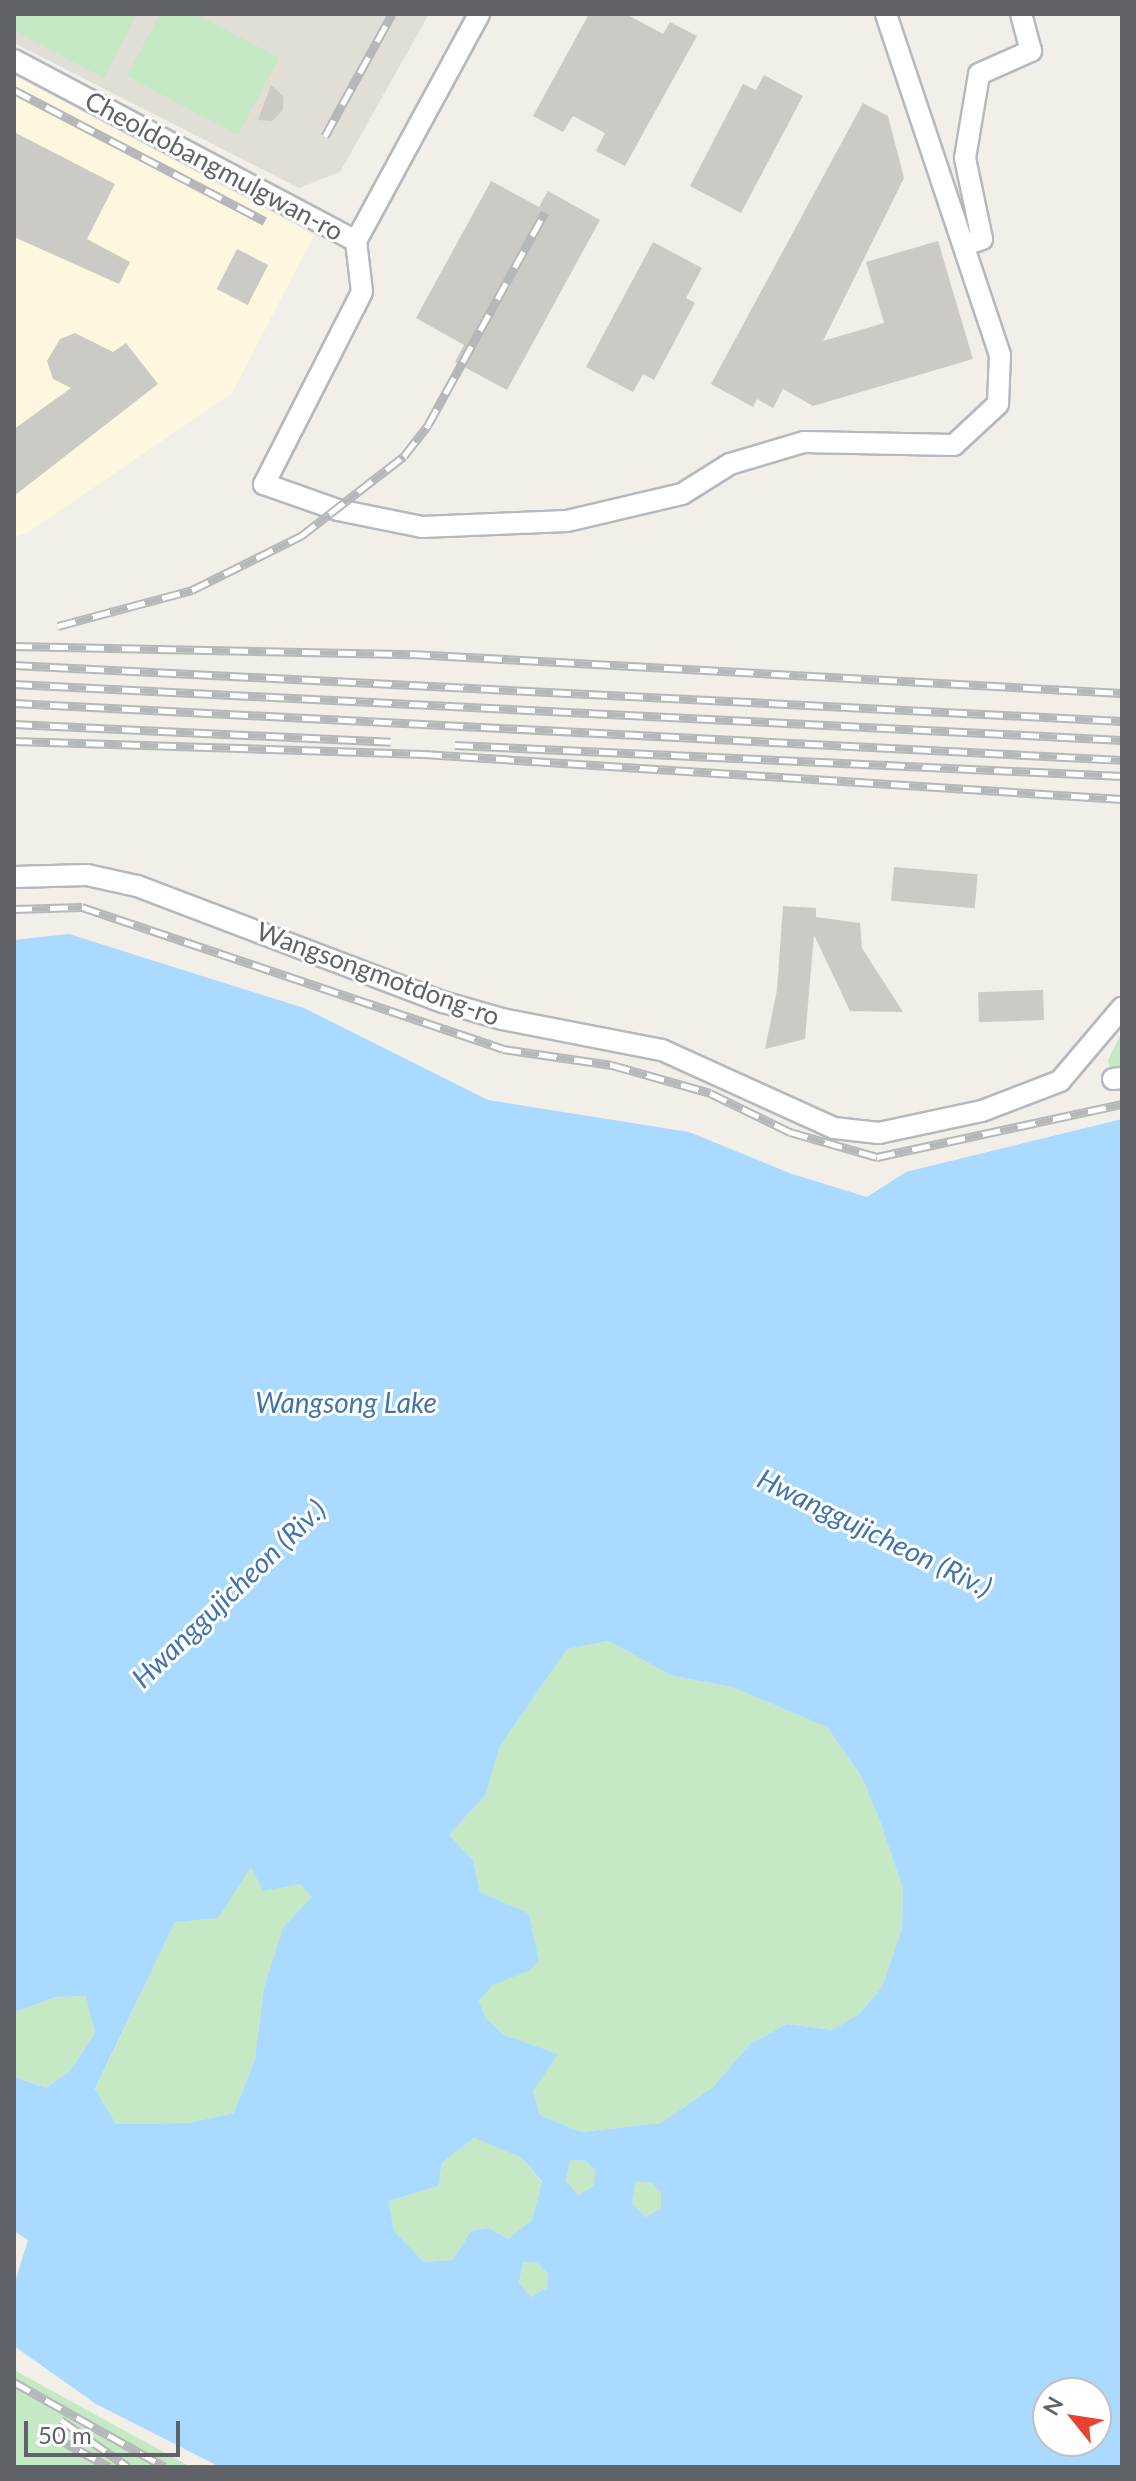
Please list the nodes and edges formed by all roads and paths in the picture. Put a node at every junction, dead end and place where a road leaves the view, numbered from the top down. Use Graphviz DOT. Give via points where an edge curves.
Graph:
graph roads {
  1 [pos="479,14"];
  2 [pos="886,14"];
  3 [pos="1021,14"];
  4 [pos="14,60"];
  5 [pos="356,241"];
  6 [pos="974,242"];
  7 [pos="14,877"];
  8 [pos="1122,1008"];
  1 -- 5 [label="street, Cheoldobangmulgwan-ro"];
  2 -- 6 [label="street"];
  3 -- 6 [label="street" via="1031,51 979,74 965,158"];
  4 -- 5 [label="street, Cheoldobangmulgwan-ro"];
  5 -- 6 [label="street" via="362,292 264,484 338,510 422,527 567,521 682,494 730,464 804,442 954,445 998,404 1000,355"];
  7 -- 8 [label="street, Wangsongmotdong-ro" via="87,875 137,886 443,1002 662,1050 834,1128 879,1133 982,1111 1060,1081"];
}
